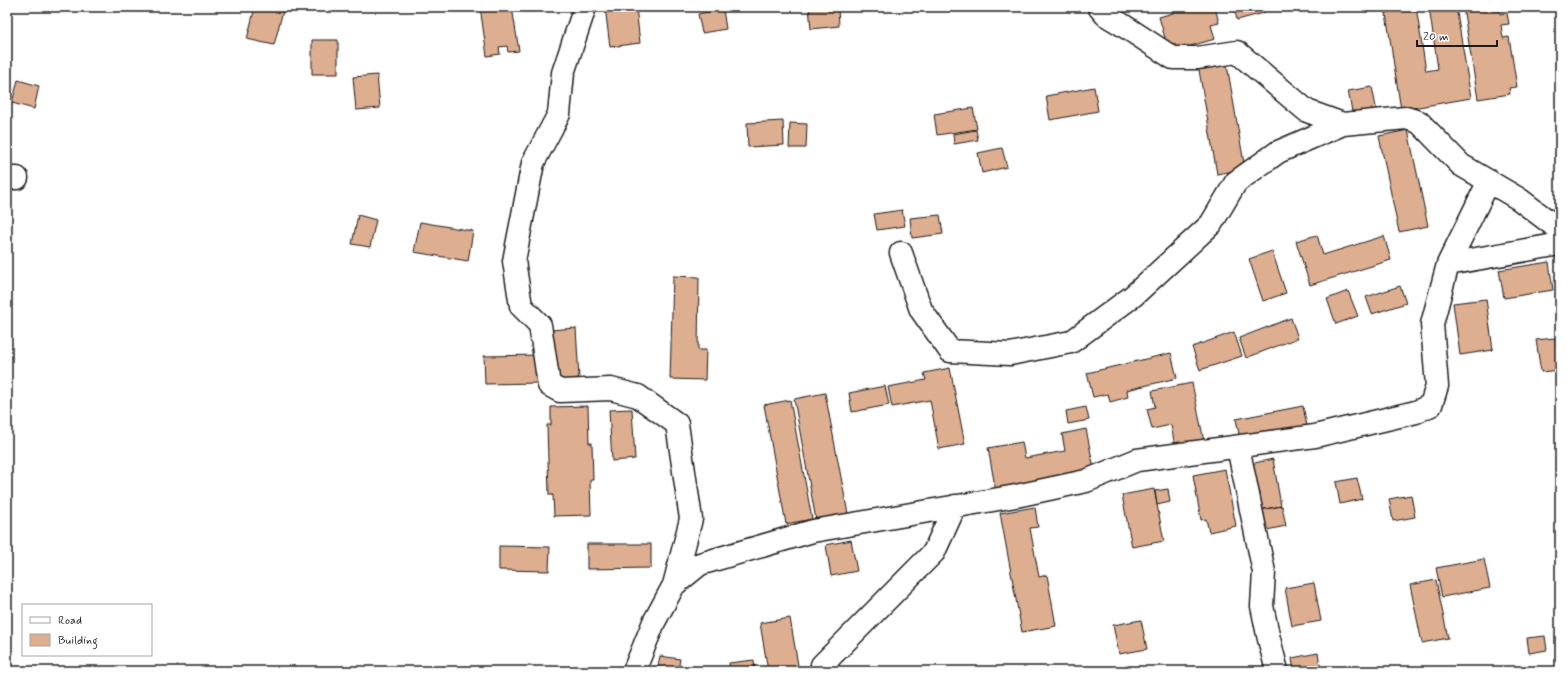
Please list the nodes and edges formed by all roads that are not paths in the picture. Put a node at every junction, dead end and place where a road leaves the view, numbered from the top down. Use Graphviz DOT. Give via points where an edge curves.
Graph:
graph roads {
  1 [pos="585,7"];
  2 [pos="1099,7"];
  3 [pos="1343,124"];
  4 [pos="1489,181"];
  5 [pos="1560,230"];
  6 [pos="1560,244"];
  7 [pos="900,253"];
  8 [pos="1448,264"];
  9 [pos="1238,447"];
  10 [pos="955,506"];
  11 [pos="674,585"];
  12 [pos="822,665"];
  13 [pos="634,671"];
  14 [pos="1277,671"];
  1 -- 11 [label="street" via="562,74 559,114 533,163 514,261 521,306 540,325 549,385 560,391 611,389 638,396 677,424 691,519"];
  2 -- 3 [label="street" via="1106,15 1173,58 1197,58 1236,52 1308,111"];
  3 -- 4 [label="street" via="1406,118 1420,122 1461,165"];
  3 -- 7 [label="street" via="1278,152 1236,182 1211,224 1133,296 1071,342 1010,354 950,351 921,310"];
  4 -- 5 [label="street" via="1520,199"];
  4 -- 8 [label="street"];
  6 -- 8 [label="street"];
  8 -- 9 [label="street" via="1432,324 1437,386 1431,405 1416,412 1315,436"];
  9 -- 10 [label="street" via="1137,460 1086,481"];
  9 -- 14 [label="street" via="1264,572 1262,606"];
  10 -- 11 [label="street" via="806,533 700,564"];
  10 -- 12 [label="street" via="934,552"];
  11 -- 13 [label="street" via="654,622"];
}
